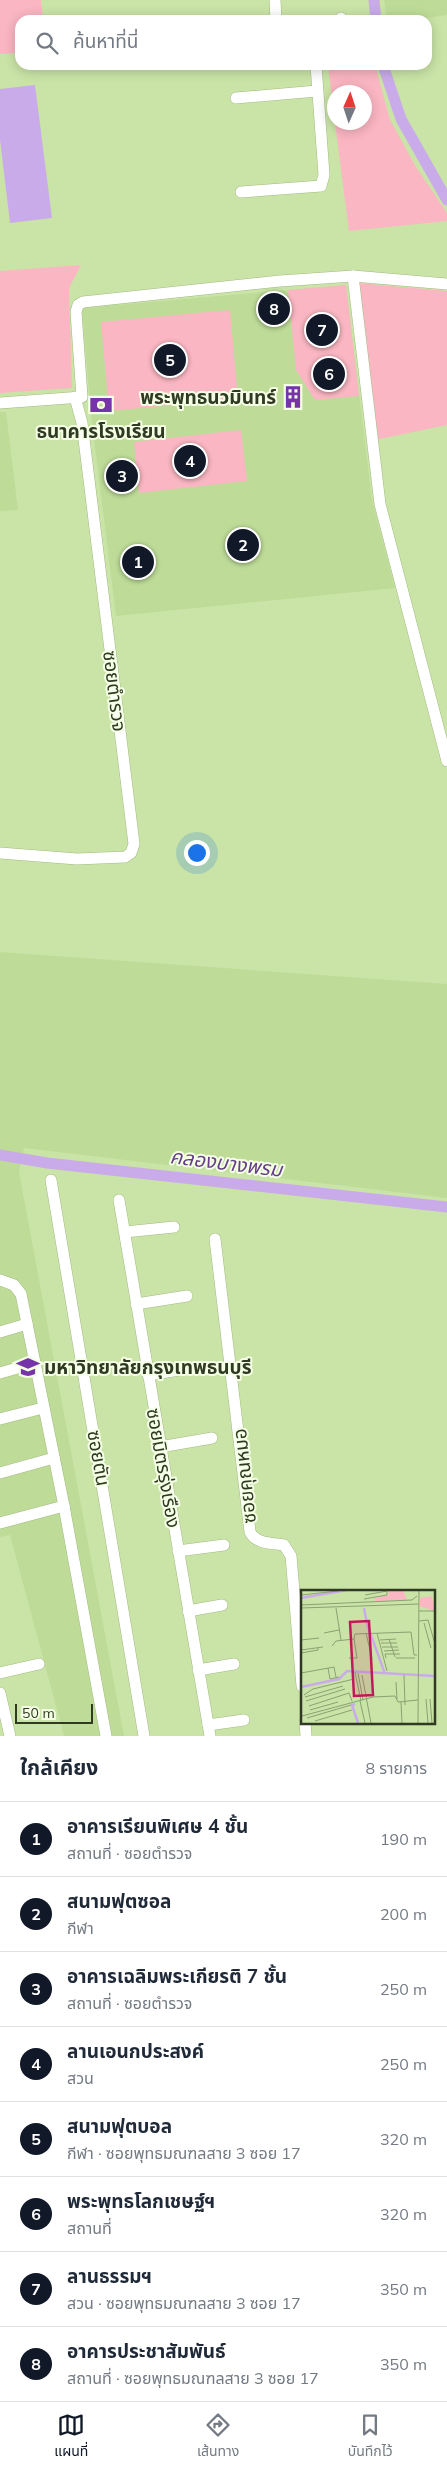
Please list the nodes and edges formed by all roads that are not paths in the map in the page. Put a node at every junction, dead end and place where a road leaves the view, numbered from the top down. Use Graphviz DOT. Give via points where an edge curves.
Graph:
graph roads {
  1 [pos="275,0"];
  2 [pos="276,15"];
  3 [pos="316,70"];
  4 [pos="317,92"];
  5 [pos="236,98"];
  6 [pos="241,192"];
  7 [pos="353,276"];
  8 [pos="447,284"];
  9 [pos="74,397"];
  10 [pos="0,403"];
  11 [pos="447,761"];
  12 [pos="0,853"];
  13 [pos="51,1180"];
  14 [pos="119,1200"];
  15 [pos="174,1227"];
  16 [pos="125,1232"];
  17 [pos="215,1239"];
  18 [pos="0,1280"];
  19 [pos="187,1296"];
  20 [pos="136,1304"];
  21 [pos="27,1324"];
  22 [pos="0,1332"];
  23 [pos="34,1363"];
  24 [pos="198,1367"];
  25 [pos="0,1373"];
  26 [pos="148,1375"];
  27 [pos="44,1408"];
  28 [pos="0,1419"];
  29 [pos="212,1438"];
  30 [pos="160,1447"];
  31 [pos="54,1458"];
  32 [pos="0,1473"];
  33 [pos="64,1506"];
  34 [pos="0,1523"];
  35 [pos="224,1545"];
  36 [pos="178,1551"];
  37 [pos="222,1605"];
  38 [pos="188,1611"];
  39 [pos="39,1664"];
  40 [pos="234,1664"];
  41 [pos="198,1670"];
  42 [pos="0,1673"];
  43 [pos="301,1674"];
  44 [pos="0,1693"];
  45 [pos="244,1720"];
  46 [pos="209,1731"];
  47 [pos="10,1736"];
  48 [pos="106,1736"];
  49 [pos="144,1736"];
  1 -- 2 [label="street"];
  3 -- 4 [label="street"];
  4 -- 5 [label="street"];
  4 -- 6 [label="street" via="324,175 321,186"];
  7 -- 8 [label="street"];
  7 -- 9 [label="street" via="83,302 76,312 82,397"];
  7 -- 11 [label="street" via="380,504"];
  9 -- 10 [label="street"];
  9 -- 12 [label="street, ซอยตำรวจ" via="82,423 134,844 131,853 125,857 77,858"];
  13 -- 49 [label="street, ซอยตัน"];
  14 -- 16 [label="street, ซอยมิตรรุ่งเรือง"];
  15 -- 16 [label="street"];
  16 -- 20 [label="street, ซอยมิตรรุ่งเรือง"];
  17 -- 43 [label="street, ซอยคุณหมอ" via="250,1532 253,1538 289,1550"];
  18 -- 21 [label="street" via="11,1283 20,1291"];
  19 -- 20 [label="street"];
  20 -- 26 [label="street, ซอยมิตรรุ่งเรือง"];
  21 -- 22 [label="street"];
  21 -- 23 [label="street"];
  23 -- 25 [label="street"];
  23 -- 27 [label="street"];
  24 -- 26 [label="street"];
  26 -- 30 [label="street, ซอยมิตรรุ่งเรือง"];
  27 -- 28 [label="street"];
  27 -- 31 [label="street"];
  29 -- 30 [label="street"];
  30 -- 36 [label="street, ซอยมิตรรุ่งเรือง"];
  31 -- 32 [label="street"];
  31 -- 33 [label="street"];
  33 -- 34 [label="street"];
  33 -- 48 [label="street"];
  35 -- 36 [label="street"];
  36 -- 38 [label="street, ซอยมิตรรุ่งเรือง"];
  37 -- 38 [label="street"];
  38 -- 41 [label="street, ซอยมิตรรุ่งเรือง"];
  39 -- 42 [label="street"];
  40 -- 41 [label="street"];
  41 -- 46 [label="street, ซอยมิตรรุ่งเรือง"];
  44 -- 47 [label="street"];
  45 -- 46 [label="street"];
}
